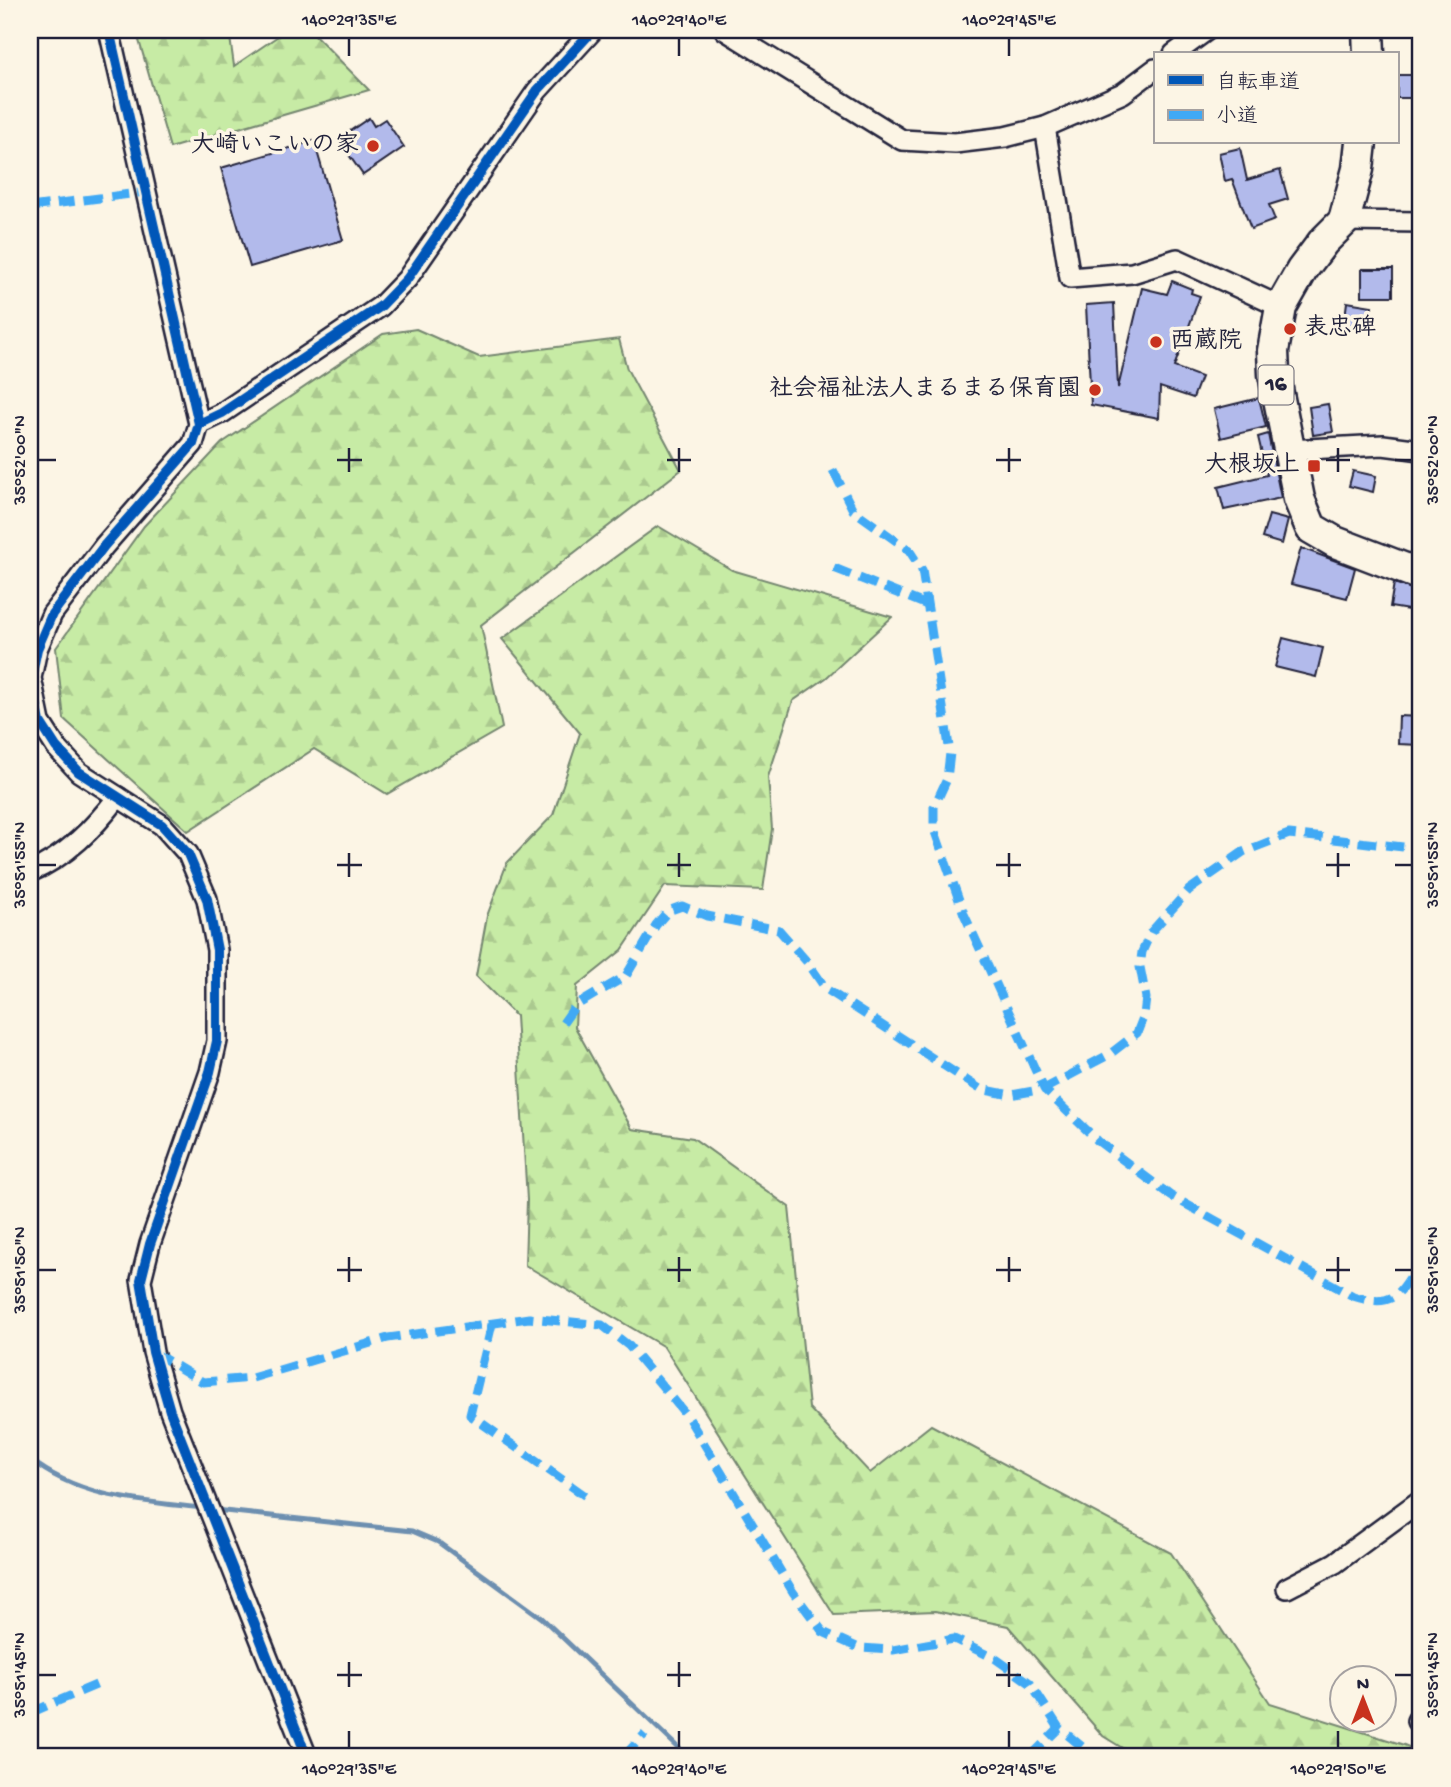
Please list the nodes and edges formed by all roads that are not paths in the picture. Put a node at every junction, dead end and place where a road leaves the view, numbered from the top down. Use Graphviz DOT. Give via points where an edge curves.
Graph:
graph roads {
  1 [pos="109,30"];
  2 [pos="593,30"];
  3 [pos="725,30"];
  4 [pos="1207,30"];
  5 [pos="1368,30"];
  6 [pos="1177,52"];
  7 [pos="1369,52"];
  8 [pos="1154,70"];
  9 [pos="1045,127"];
  10 [pos="1362,144"];
  11 [pos="1345,221"];
  12 [pos="1421,222"];
  13 [pos="1281,307"];
  14 [pos="199,424"];
  15 [pos="1289,450"];
  16 [pos="1421,450"];
  17 [pos="1421,575"];
  18 [pos="118,797"];
  19 [pos="30,872"];
  20 [pos="1421,1500"];
  21 [pos="1287,1588"];
  22 [pos="307,1757"];
  1 -- 14 [label="street"];
  2 -- 14 [label="street" via="537,91 407,279 381,306"];
  3 -- 9 [label="street" via="902,140 955,143"];
  4 -- 6 [label="street"];
  5 -- 7 [label="main road"];
  8 -- 9 [label="street" via="1123,93"];
  9 -- 13 [label="street" via="1070,278 1132,273 1177,259"];
  10 -- 11 [label="main road"];
  11 -- 12 [label="street"];
  11 -- 13 [label="main road, 16" via="1302,270"];
  13 -- 15 [label="main road, 16" via="1274,374"];
  14 -- 18 [label="street" via="193,444 52,614 37,649 31,678 40,722 79,772"];
  15 -- 16 [label="street" via="1383,445"];
  15 -- 17 [label="main road, 16" via="1299,499 1311,528"];
  18 -- 19 [label="street" via="90,833"];
  18 -- 22 [label="street" via="162,825 188,854 207,900 217,950 217,1041 210,1072 150,1244 142,1280 153,1352 170,1411"];
  20 -- 21 [label="street" via="1335,1563"];
}
